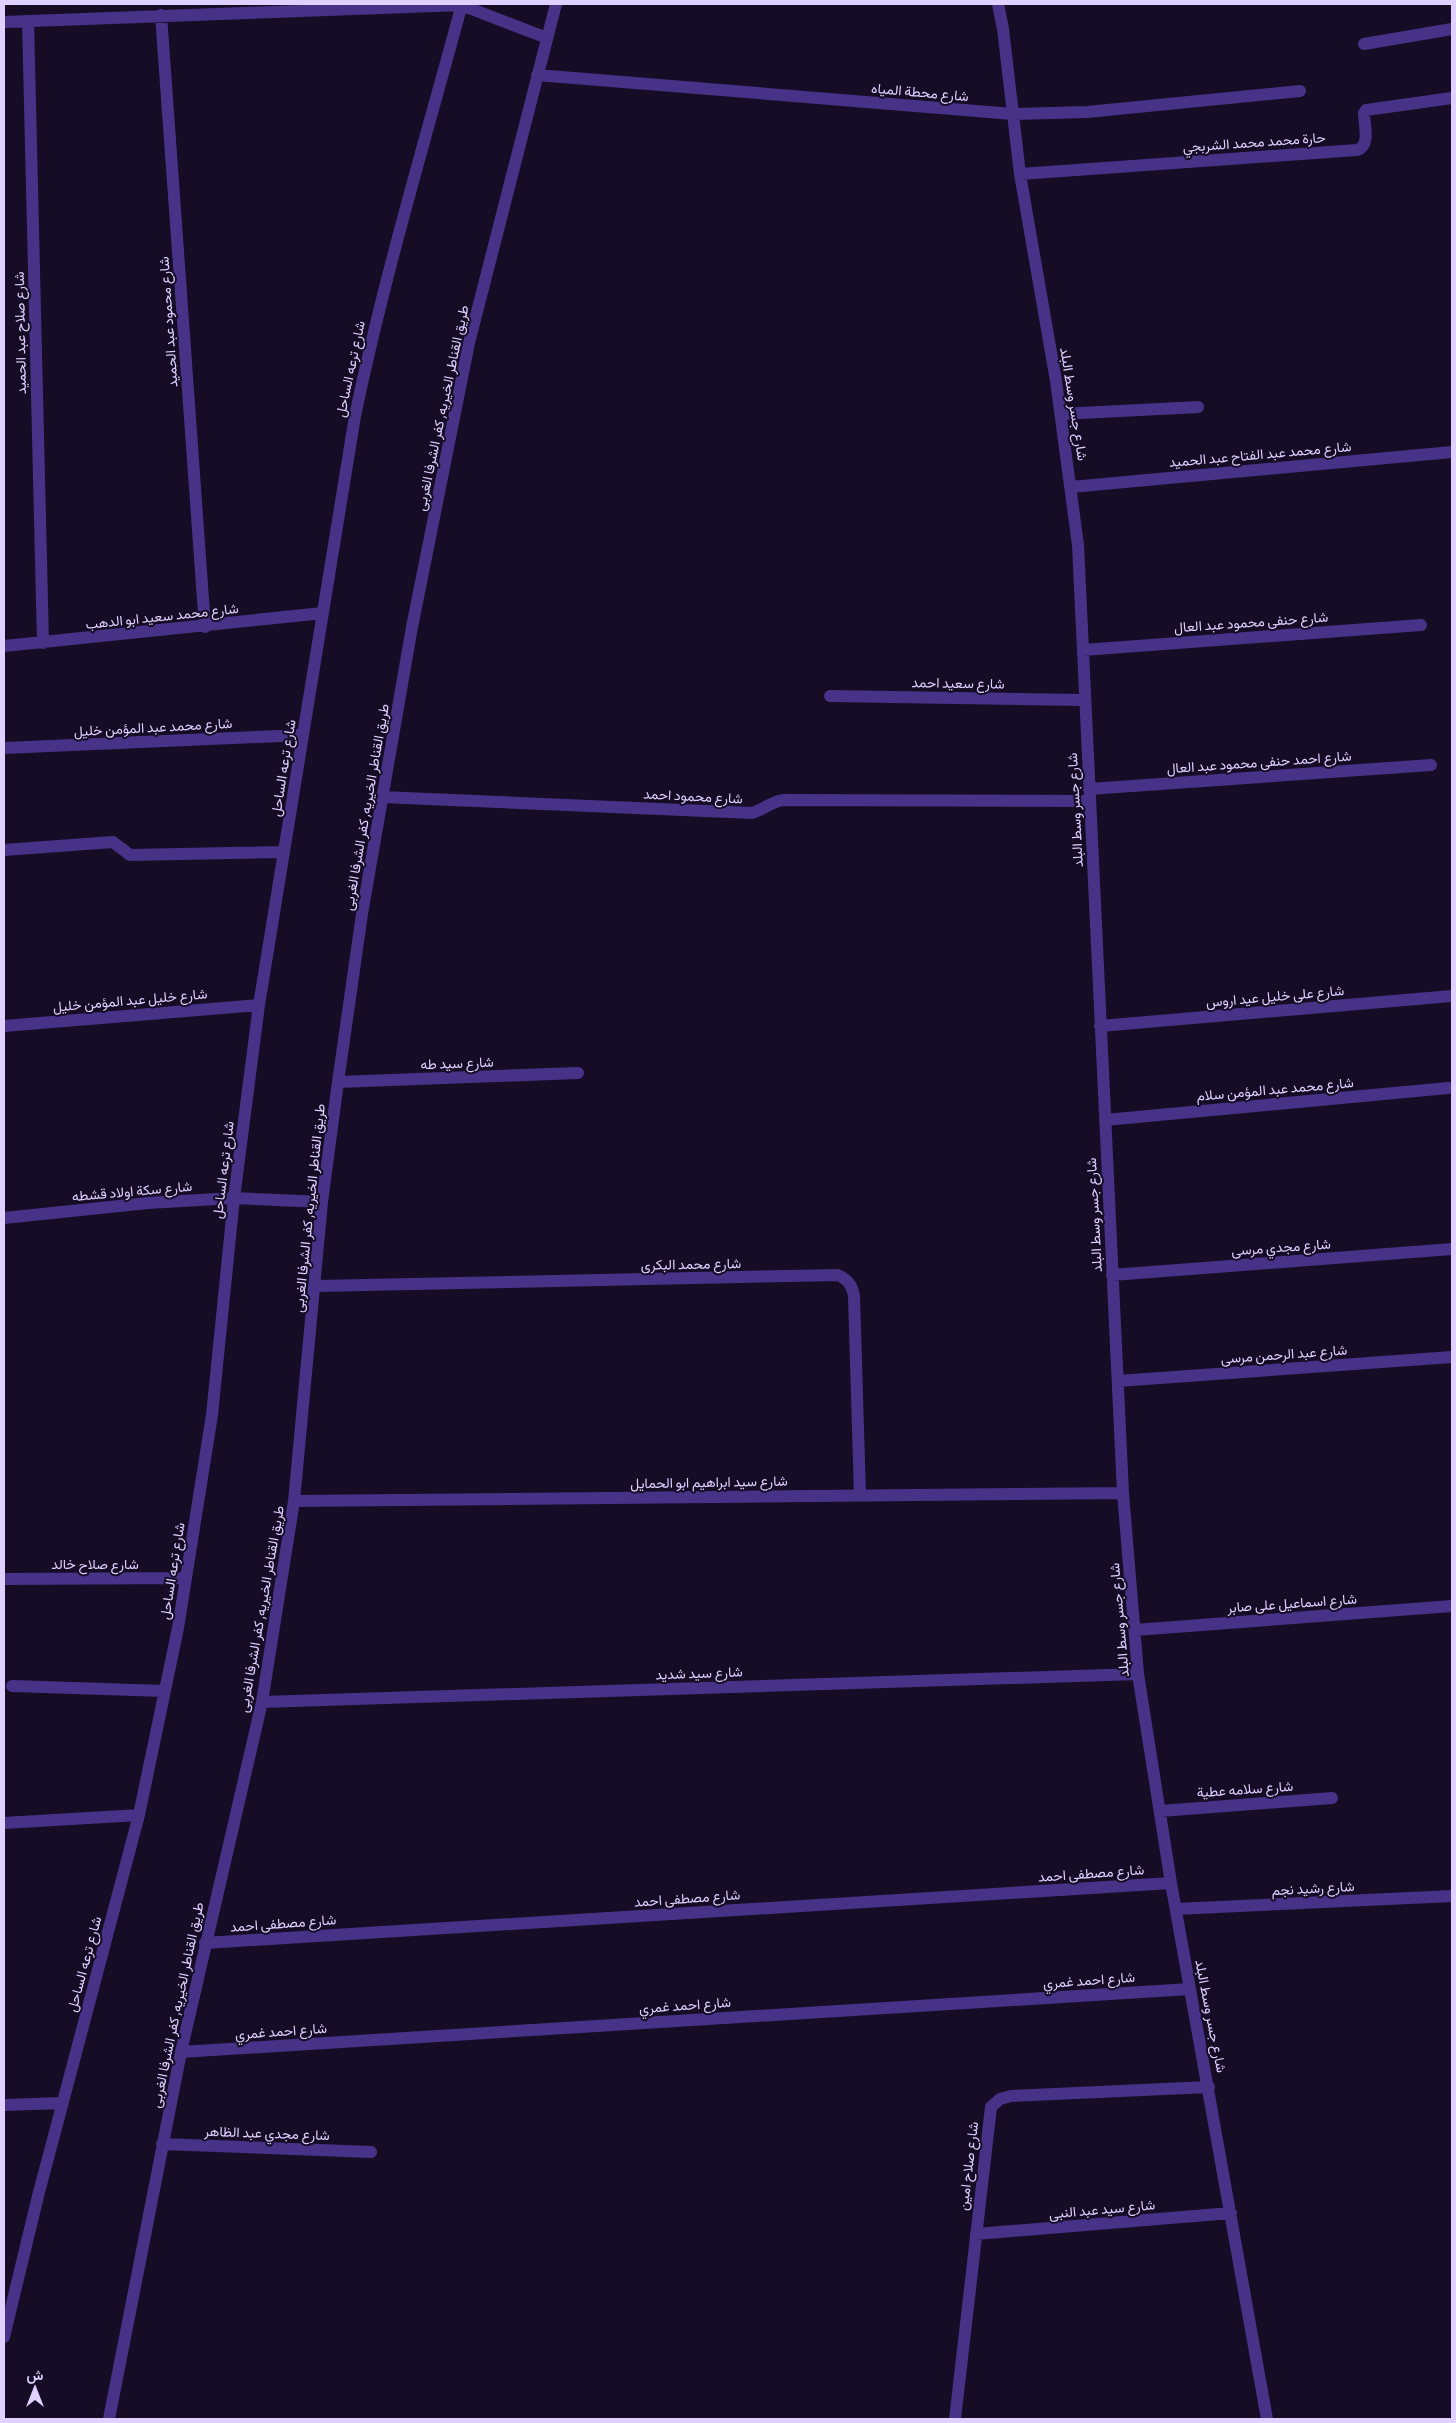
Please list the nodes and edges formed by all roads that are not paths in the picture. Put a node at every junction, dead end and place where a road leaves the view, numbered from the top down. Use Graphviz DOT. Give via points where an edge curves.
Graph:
graph roads {
  1 [pos="462,4"];
  2 [pos="556,4"];
  3 [pos="998,4"];
  4 [pos="161,15"];
  5 [pos="28,21"];
  6 [pos="4,22"];
  7 [pos="1452,29"];
  8 [pos="547,38"];
  9 [pos="1364,44"];
  10 [pos="537,76"];
  11 [pos="1300,92"];
  12 [pos="1452,98"];
  13 [pos="1013,114"];
  14 [pos="1020,174"];
  15 [pos="1198,407"];
  16 [pos="1061,414"];
  17 [pos="1452,452"];
  18 [pos="1071,487"];
  19 [pos="323,613"];
  20 [pos="1421,625"];
  21 [pos="205,627"];
  22 [pos="43,644"];
  23 [pos="4,646"];
  24 [pos="1083,650"];
  25 [pos="830,696"];
  26 [pos="1085,700"];
  27 [pos="303,735"];
  28 [pos="4,748"];
  29 [pos="1431,765"];
  30 [pos="1089,795"];
  31 [pos="382,798"];
  32 [pos="4,850"];
  33 [pos="284,852"];
  34 [pos="1452,996"];
  35 [pos="259,1005"];
  36 [pos="4,1026"];
  37 [pos="1100,1026"];
  38 [pos="578,1074"];
  39 [pos="338,1082"];
  40 [pos="1448,1088"];
  41 [pos="1105,1120"];
  42 [pos="234,1198"];
  43 [pos="322,1202"];
  44 [pos="4,1218"];
  45 [pos="1452,1249"];
  46 [pos="1112,1275"];
  47 [pos="316,1286"];
  48 [pos="1452,1357"];
  49 [pos="1118,1381"];
  50 [pos="1123,1493"];
  51 [pos="860,1496"];
  52 [pos="294,1501"];
  53 [pos="186,1578"];
  54 [pos="4,1579"];
  55 [pos="1452,1606"];
  56 [pos="1134,1630"];
  57 [pos="1138,1674"];
  58 [pos="12,1686"];
  59 [pos="165,1691"];
  60 [pos="262,1702"];
  61 [pos="1332,1798"];
  62 [pos="1160,1811"];
  63 [pos="138,1815"];
  64 [pos="4,1823"];
  65 [pos="1171,1883"];
  66 [pos="1452,1896"];
  67 [pos="1176,1910"];
  68 [pos="205,1943"];
  69 [pos="1190,1989"];
  70 [pos="181,2052"];
  71 [pos="1209,2087"];
  72 [pos="63,2103"];
  73 [pos="4,2105"];
  74 [pos="162,2144"];
  75 [pos="371,2152"];
  76 [pos="1231,2213"];
  77 [pos="976,2234"];
  78 [pos="4,2337"];
  79 [pos="109,2419"];
  80 [pos="955,2419"];
  81 [pos="1267,2419"];
  1 -- 4 [label="street"];
  1 -- 8 [label="street"];
  1 -- 19 [label="street, شارع ترعه الساحل" via="372,333"];
  2 -- 8 [label="street, طريق القناطر الخيريه, كفر الشرفا الغربى"];
  3 -- 13 [label="street, شارع جسر وسط البلد"];
  4 -- 5 [label="street"];
  4 -- 21 [label="street, شارع محمود عبد الحميد"];
  5 -- 6 [label="street"];
  5 -- 22 [label="street, شارع صلاح عبد الحميد"];
  7 -- 9 [label="street"];
  8 -- 10 [label="street, طريق القناطر الخيريه, كفر الشرفا الغربى"];
  10 -- 13 [label="street, شارع محطة المياه"];
  10 -- 31 [label="street, طريق القناطر الخيريه, كفر الشرفا الغربى" via="469,343"];
  11 -- 13 [label="street, شارع محطة المياه" via="1087,112"];
  12 -- 14 [label="street, حارة محمد محمد الشربجي" via="1366,110 1365,144 1357,150"];
  13 -- 14 [label="street, شارع جسر وسط البلد"];
  14 -- 16 [label="street, شارع جسر وسط البلد"];
  15 -- 16 [label="street"];
  16 -- 18 [label="street, شارع جسر وسط البلد"];
  17 -- 18 [label="street, شارع محمد عبد الفتاح عبد الحميد"];
  18 -- 24 [label="street, شارع جسر وسط البلد" via="1078,545"];
  19 -- 21 [label="street, شارع محمد سعيد ابو الدهب"];
  19 -- 27 [label="street, شارع ترعه الساحل"];
  20 -- 24 [label="street, شارع حنفى محمود عبد العال"];
  21 -- 22 [label="street, شارع محمد سعيد ابو الدهب"];
  22 -- 23 [label="street, شارع محمد سعيد ابو الدهب"];
  24 -- 26 [label="street, شارع جسر وسط البلد"];
  25 -- 26 [label="street, شارع سعيد احمد"];
  26 -- 30 [label="street, شارع جسر وسط البلد"];
  27 -- 28 [label="street, شارع محمد عبد المؤمن خليل"];
  27 -- 33 [label="street, شارع ترعه الساحل"];
  29 -- 30 [label="street, شارع احمد حنفى محمود عبد العال"];
  30 -- 31 [label="street, شارع محمود احمد" via="778,800 752,813"];
  30 -- 37 [label="street, شارع جسر وسط البلد"];
  31 -- 39 [label="street, طريق القناطر الخيريه, كفر الشرفا الغربى"];
  32 -- 33 [label="street" via="113,842 130,855"];
  33 -- 35 [label="street, شارع ترعه الساحل"];
  34 -- 37 [label="street, شارع على خليل عيد اروس"];
  35 -- 36 [label="street, شارع خليل عبد المؤمن خليل"];
  35 -- 42 [label="street, شارع ترعه الساحل"];
  37 -- 41 [label="street, شارع جسر وسط البلد"];
  38 -- 39 [label="street, شارع سيد طه"];
  39 -- 43 [label="street, طريق القناطر الخيريه, كفر الشرفا الغربى"];
  40 -- 41 [label="street, شارع محمد عبد المؤمن سلام"];
  41 -- 46 [label="street, شارع جسر وسط البلد"];
  42 -- 43 [label="street, شارع سكة اولاد قشطه"];
  42 -- 44 [label="street, شارع سكة اولاد قشطه"];
  42 -- 53 [label="street, شارع ترعه الساحل" via="212,1415"];
  43 -- 47 [label="street, طريق القناطر الخيريه, كفر الشرفا الغربى"];
  45 -- 46 [label="street, شارع مجدي مرسى"];
  46 -- 49 [label="street, شارع جسر وسط البلد"];
  47 -- 51 [label="street, شارع محمد البكرى" via="838,1275 853,1287 854,1296"];
  47 -- 52 [label="street, طريق القناطر الخيريه, كفر الشرفا الغربى"];
  48 -- 49 [label="street, شارع عبد الرحمن مرسى"];
  49 -- 50 [label="street, شارع جسر وسط البلد"];
  50 -- 51 [label="street, شارع سيد ابراهيم ابو الحمايل"];
  50 -- 56 [label="street, شارع جسر وسط البلد"];
  51 -- 52 [label="street, شارع سيد ابراهيم ابو الحمايل"];
  52 -- 60 [label="street, طريق القناطر الخيريه, كفر الشرفا الغربى"];
  53 -- 54 [label="street, شارع صلاح خالد"];
  53 -- 59 [label="street, شارع ترعه الساحل"];
  55 -- 56 [label="street, شارع اسماعيل على صابر"];
  56 -- 57 [label="street, شارع جسر وسط البلد"];
  57 -- 60 [label="street, شارع سيد شديد"];
  57 -- 62 [label="street, شارع جسر وسط البلد"];
  58 -- 59 [label="street"];
  59 -- 63 [label="street, شارع ترعه الساحل"];
  60 -- 68 [label="street, طريق القناطر الخيريه, كفر الشرفا الغربى"];
  61 -- 62 [label="street, شارع سلامه عطية"];
  62 -- 65 [label="street, شارع جسر وسط البلد"];
  63 -- 64 [label="street"];
  63 -- 72 [label="street, شارع ترعه الساحل"];
  65 -- 67 [label="street, شارع جسر وسط البلد"];
  65 -- 68 [label="street, شارع مصطفى احمد"];
  66 -- 67 [label="street, شارع رشيد نجم"];
  67 -- 69 [label="street, شارع جسر وسط البلد"];
  68 -- 70 [label="street, طريق القناطر الخيريه, كفر الشرفا الغربى"];
  69 -- 70 [label="street, شارع احمد غمري"];
  69 -- 71 [label="street, شارع جسر وسط البلد"];
  70 -- 74 [label="street, طريق القناطر الخيريه, كفر الشرفا الغربى"];
  71 -- 76 [label="street, شارع جسر وسط البلد"];
  71 -- 77 [label="street, شارع صلاح امين" via="1000,2099 991,2107 989,2118"];
  72 -- 73 [label="street"];
  72 -- 78 [label="street, شارع ترعه الساحل"];
  74 -- 75 [label="street, شارع مجدي عبد الظاهر"];
  74 -- 79 [label="street, طريق القناطر الخيريه, كفر الشرفا الغربى"];
  76 -- 77 [label="street, شارع سيد عبد النبى"];
  76 -- 81 [label="street, شارع جسر وسط البلد"];
  77 -- 80 [label="street, شارع صلاح امين"];
}
